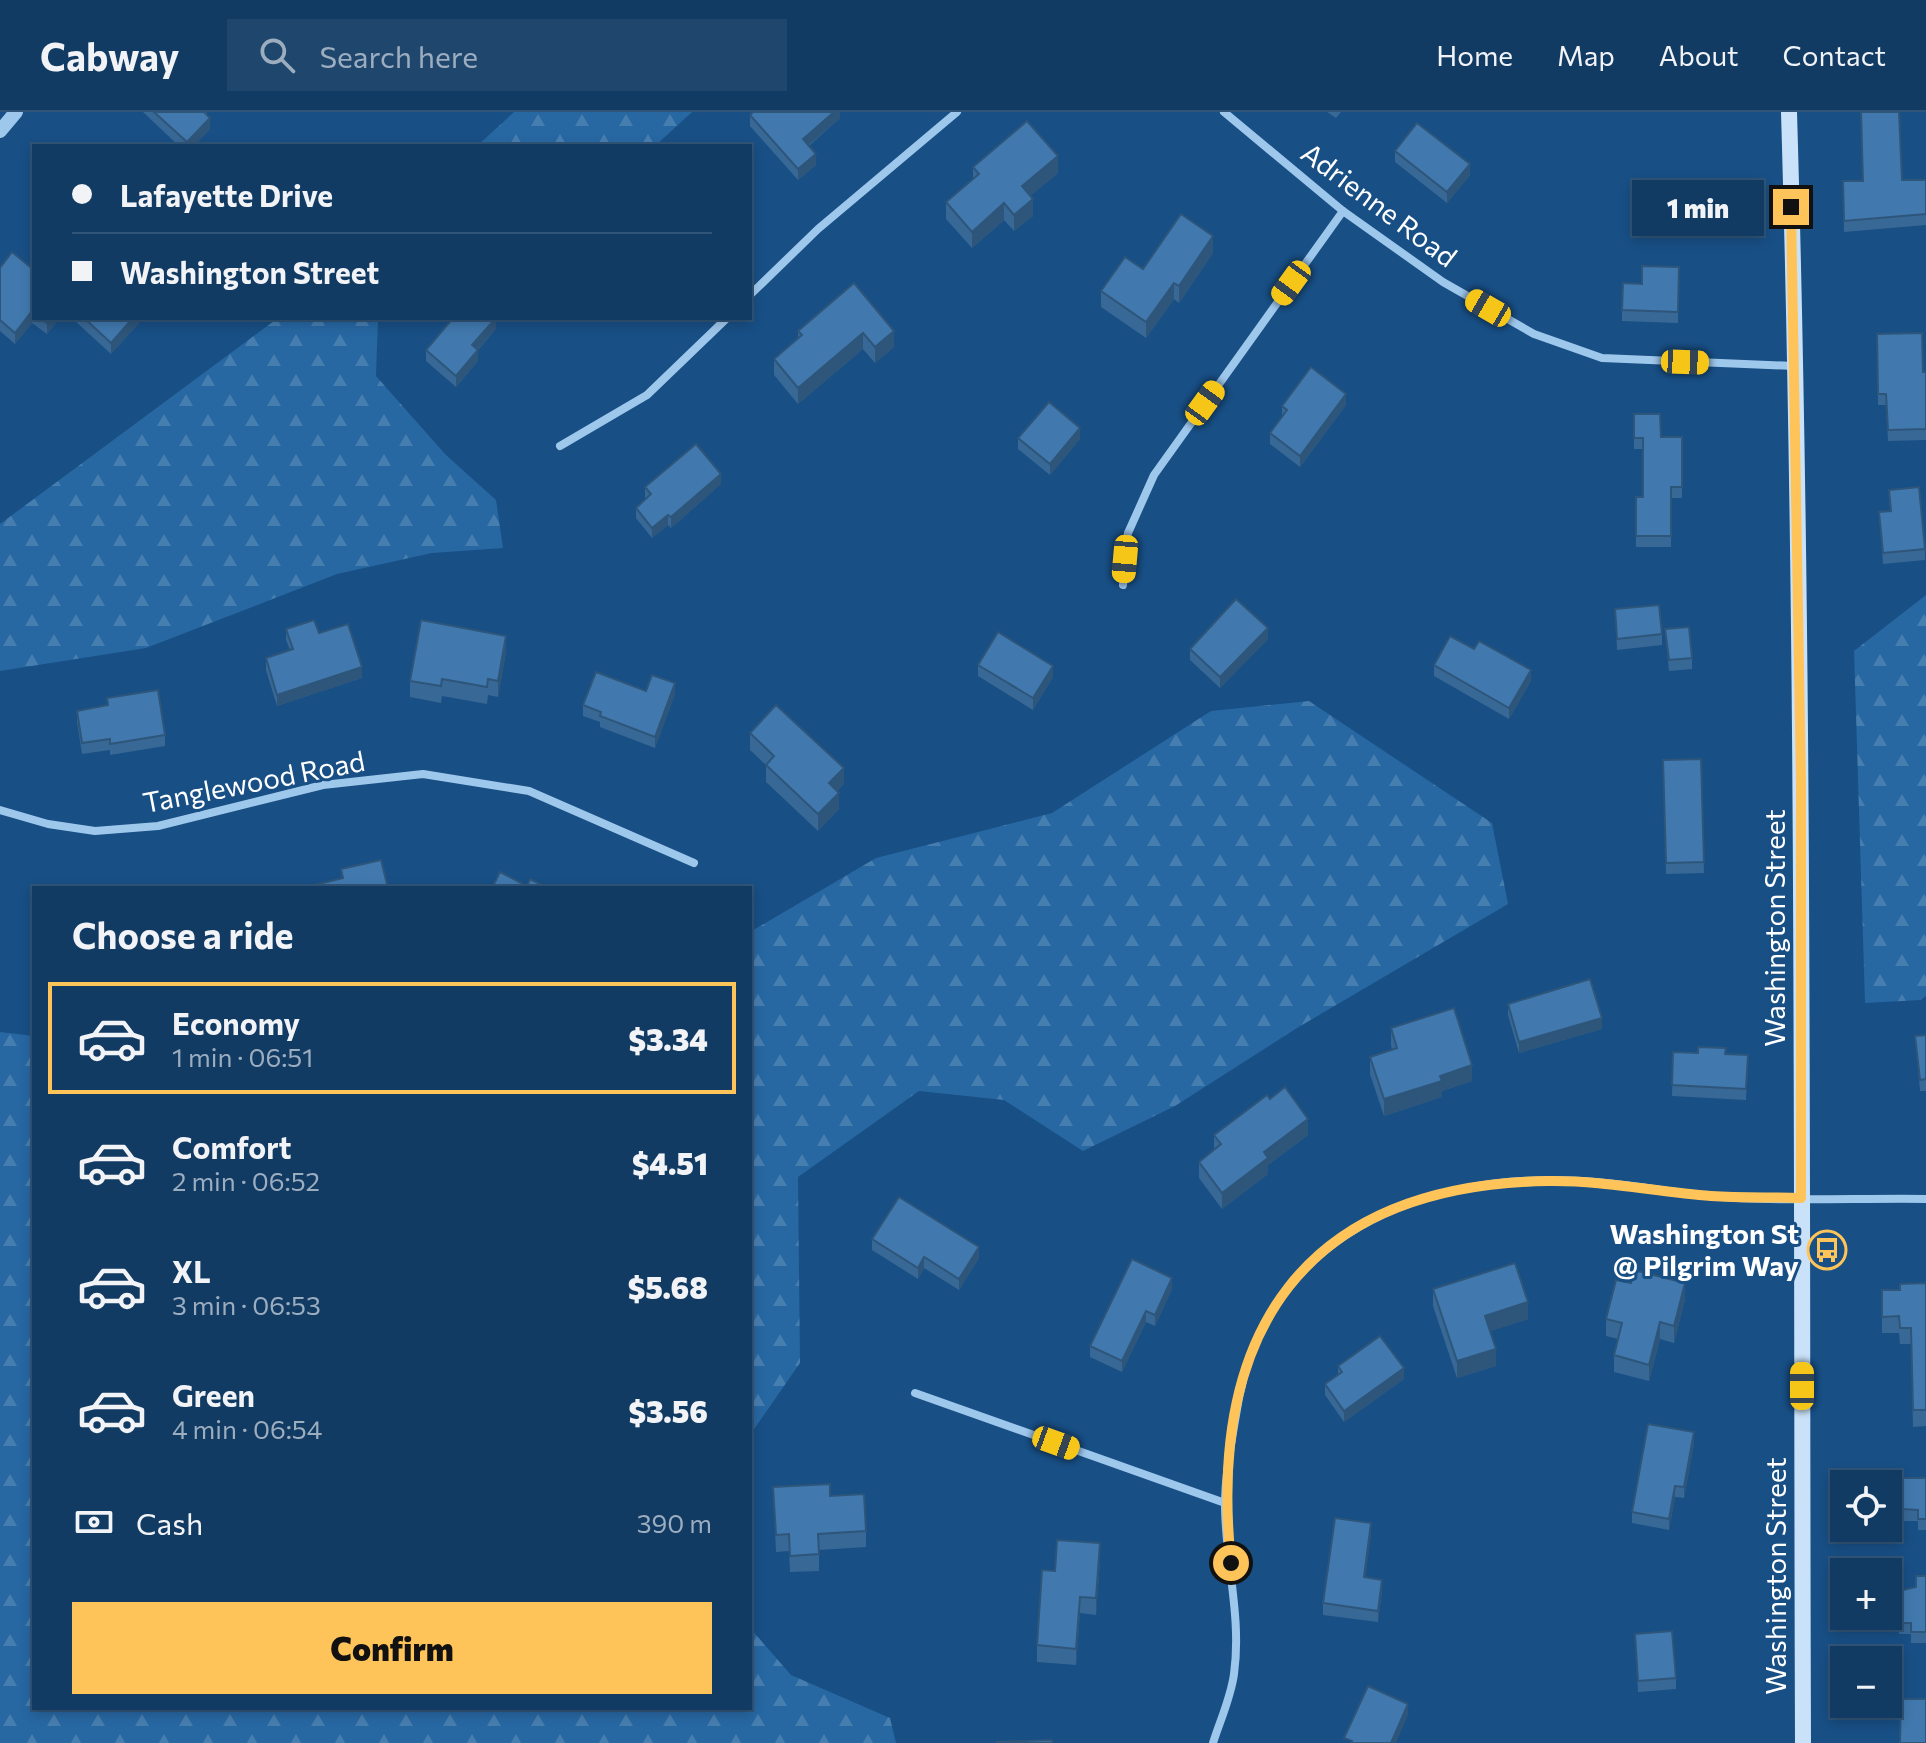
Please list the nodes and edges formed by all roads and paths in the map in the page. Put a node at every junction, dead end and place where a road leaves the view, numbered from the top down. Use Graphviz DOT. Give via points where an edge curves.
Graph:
graph roads {
  1 [pos="16,112"];
  2 [pos="957,112"];
  3 [pos="1224,112"];
  4 [pos="1789,112"];
  5 [pos="0,131"];
  6 [pos="1343,211"];
  7 [pos="752,293"];
  8 [pos="725,320"];
  9 [pos="1796,367"];
  10 [pos="560,446"];
  11 [pos="1123,585"];
  12 [pos="0,810"];
  13 [pos="694,863"];
  14 [pos="1801,1198"];
  15 [pos="1926,1199"];
  16 [pos="915,1393"];
  17 [pos="1225,1503"];
  18 [pos="1213,1743"];
  19 [pos="1803,1743"];
  1 -- 5 [label="street"];
  2 -- 7 [label="street" via="818,229"];
  3 -- 6 [label="street, Adrienne Road"];
  4 -- 9 [label="main road, Washington Street"];
  6 -- 9 [label="street, Adrienne Road" via="1443,282 1534,334 1602,358"];
  6 -- 11 [label="street" via="1154,475 1128,533"];
  8 -- 10 [label="street" via="647,395"];
  9 -- 14 [label="main road, Washington Street"];
  12 -- 13 [label="street, Tanglewood Road" via="95,831 158,826 323,785 423,774 529,791"];
  14 -- 15 [label="street"];
  14 -- 17 [label="street" via="1711,1196 1583,1181 1504,1183 1448,1190 1390,1209 1349,1231 1303,1268 1270,1310 1245,1364"];
  14 -- 19 [label="main road, Washington Street"];
  16 -- 17 [label="street"];
  17 -- 18 [label="street" via="1236,1623 1234,1675"];
}
